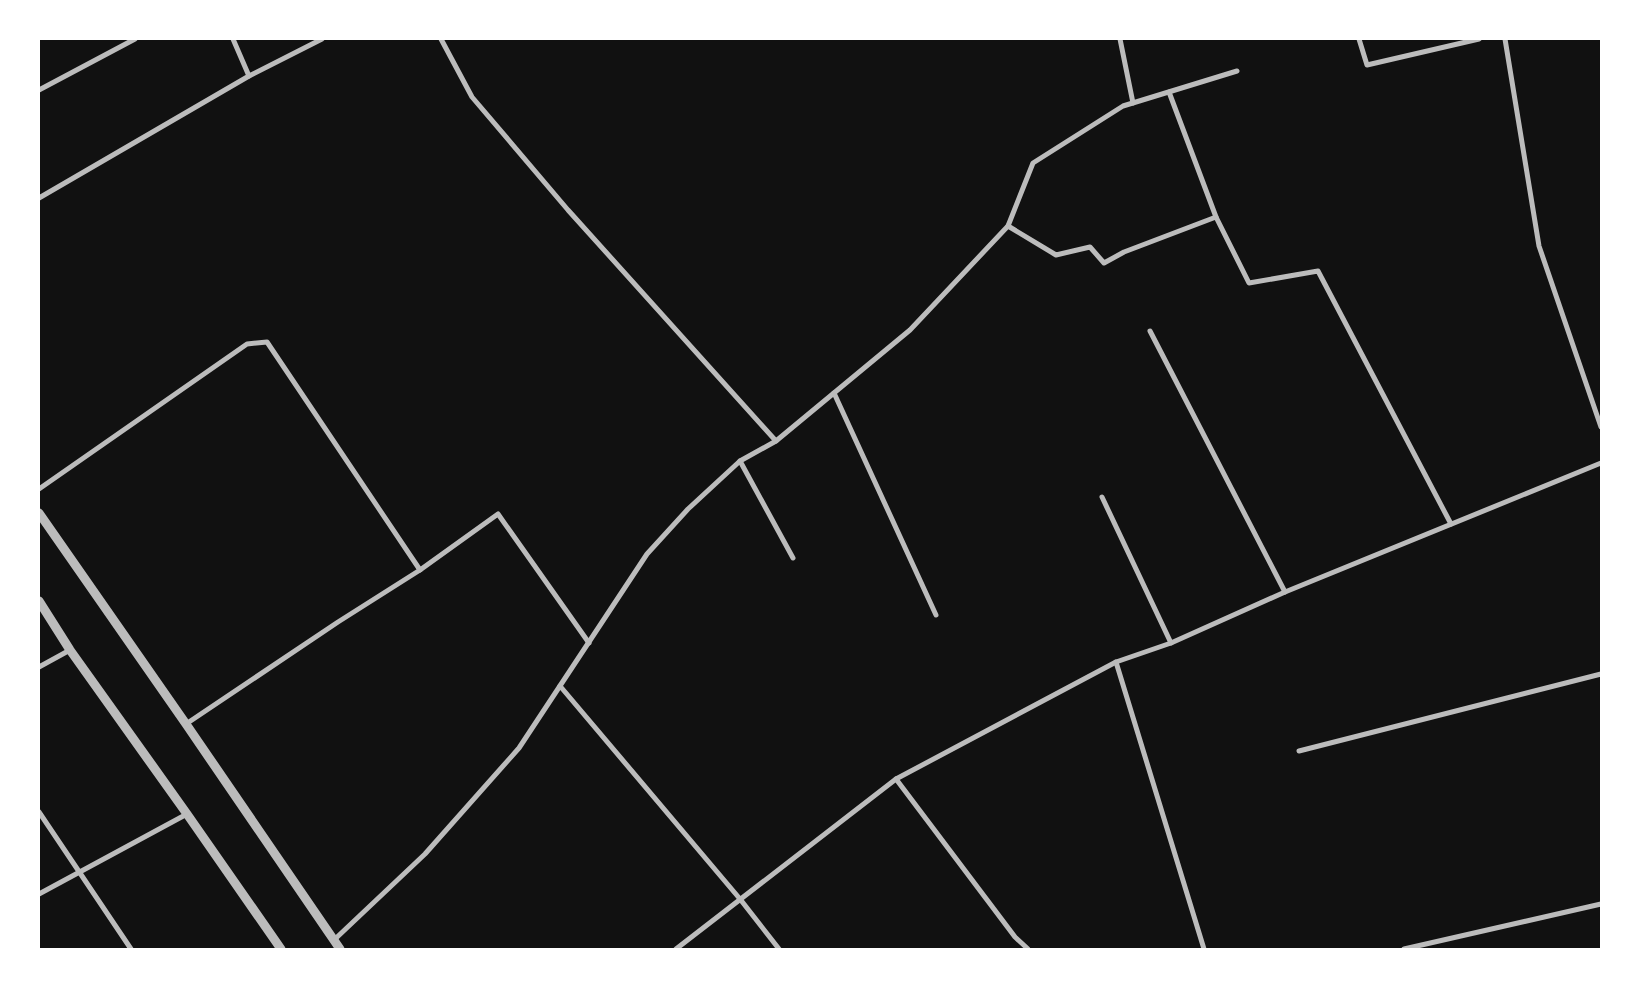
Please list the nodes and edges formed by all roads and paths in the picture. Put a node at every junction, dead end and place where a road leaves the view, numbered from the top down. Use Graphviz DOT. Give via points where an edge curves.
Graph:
graph roads {
  1 [pos="135,39"];
  2 [pos="233,39"];
  3 [pos="322,39"];
  4 [pos="441,39"];
  5 [pos="1120,39"];
  6 [pos="1359,39"];
  7 [pos="1479,39"];
  8 [pos="1505,39"];
  9 [pos="1237,71"];
  10 [pos="248,76"];
  11 [pos="39,90"];
  12 [pos="1169,92"];
  13 [pos="1133,104"];
  14 [pos="39,198"];
  15 [pos="1216,217"];
  16 [pos="1008,226"];
  17 [pos="1150,331"];
  18 [pos="834,393"];
  19 [pos="1601,427"];
  20 [pos="776,441"];
  21 [pos="740,461"];
  22 [pos="1601,463"];
  23 [pos="39,489"];
  24 [pos="1102,497"];
  25 [pos="39,512"];
  26 [pos="1451,524"];
  27 [pos="792,558"];
  28 [pos="420,570"];
  29 [pos="1285,592"];
  30 [pos="39,601"];
  31 [pos="936,615"];
  32 [pos="589,643"];
  33 [pos="1171,643"];
  34 [pos="70,650"];
  35 [pos="1116,662"];
  36 [pos="39,667"];
  37 [pos="1601,674"];
  38 [pos="560,686"];
  39 [pos="186,724"];
  40 [pos="1299,751"];
  41 [pos="896,779"];
  42 [pos="39,812"];
  43 [pos="187,814"];
  44 [pos="80,872"];
  45 [pos="39,894"];
  46 [pos="740,899"];
  47 [pos="1601,904"];
  48 [pos="334,940"];
  49 [pos="130,949"];
  50 [pos="281,949"];
  51 [pos="340,949"];
  52 [pos="676,949"];
  53 [pos="779,949"];
  54 [pos="1028,949"];
  55 [pos="1204,949"];
  56 [pos="1404,949"];
  1 -- 11 [label="street"];
  2 -- 10 [label="street"];
  3 -- 10 [label="street"];
  4 -- 20 [label="street" via="472,97 568,210"];
  5 -- 13 [label="street"];
  6 -- 7 [label="street" via="1367,65"];
  8 -- 19 [label="street" via="1539,246"];
  9 -- 12 [label="street"];
  10 -- 14 [label="street"];
  12 -- 13 [label="street"];
  12 -- 15 [label="street"];
  13 -- 16 [label="street" via="1123,106 1033,163"];
  15 -- 16 [label="street" via="1124,252 1104,263 1090,247 1056,255"];
  15 -- 26 [label="street" via="1249,283 1318,271"];
  16 -- 18 [label="street" via="910,330"];
  17 -- 29 [label="street"];
  18 -- 20 [label="street"];
  18 -- 31 [label="street"];
  20 -- 21 [label="street"];
  21 -- 27 [label="street"];
  21 -- 32 [label="street" via="688,509 647,554"];
  22 -- 26 [label="street"];
  23 -- 28 [label="street" via="247,344 267,342"];
  24 -- 33 [label="street"];
  25 -- 39 [label="street"];
  26 -- 29 [label="street"];
  28 -- 32 [label="street" via="498,514"];
  28 -- 39 [label="street"];
  29 -- 33 [label="street"];
  30 -- 34 [label="street"];
  32 -- 38 [label="street"];
  33 -- 35 [label="street"];
  34 -- 36 [label="street"];
  34 -- 43 [label="street"];
  35 -- 41 [label="street"];
  35 -- 55 [label="street"];
  37 -- 40 [label="street"];
  38 -- 46 [label="street"];
  38 -- 48 [label="street" via="519,748 450,826"];
  39 -- 48 [label="street"];
  41 -- 46 [label="street"];
  41 -- 54 [label="street" via="1014,937"];
  42 -- 44 [label="street"];
  43 -- 44 [label="street"];
  43 -- 50 [label="street"];
  44 -- 45 [label="street"];
  44 -- 49 [label="street"];
  46 -- 52 [label="street"];
  46 -- 53 [label="street"];
  47 -- 56 [label="street"];
  48 -- 51 [label="street"];
}
